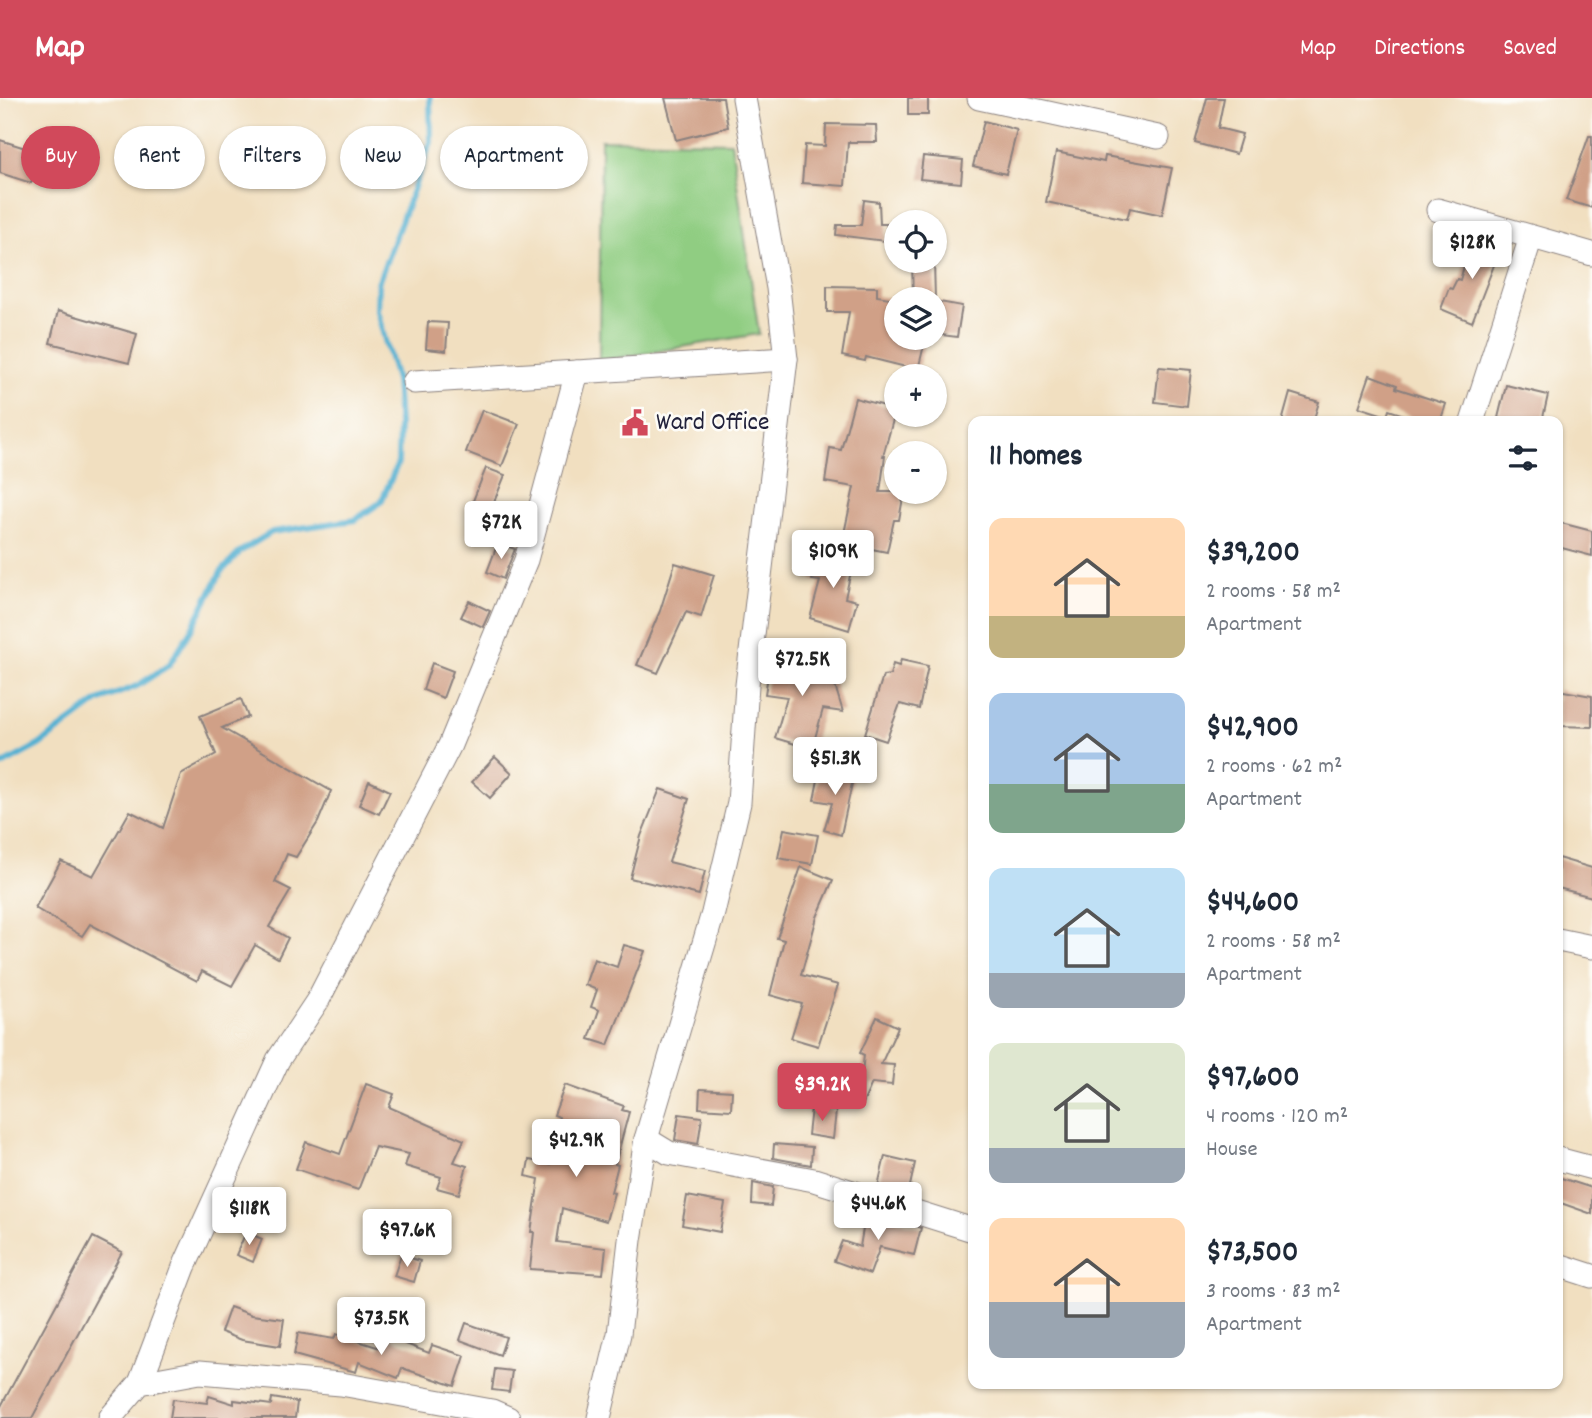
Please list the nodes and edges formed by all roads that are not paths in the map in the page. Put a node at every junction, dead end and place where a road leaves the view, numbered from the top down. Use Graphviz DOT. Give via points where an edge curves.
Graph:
graph roads {
  1 [pos="744,98"];
  2 [pos="979,98"];
  3 [pos="1158,137"];
  4 [pos="1438,210"];
  5 [pos="1531,237"];
  6 [pos="1592,254"];
  7 [pos="786,359"];
  8 [pos="577,372"];
  9 [pos="414,382"];
  10 [pos="1474,416"];
  11 [pos="1563,941"];
  12 [pos="1592,947"];
  13 [pos="646,1139"];
  14 [pos="1563,1160"];
  15 [pos="1592,1168"];
  16 [pos="968,1228"];
  17 [pos="1563,1267"];
  18 [pos="1592,1276"];
  19 [pos="140,1383"];
  20 [pos="110,1418"];
  21 [pos="508,1418"];
  22 [pos="599,1418"];
  1 -- 7 [label="street" via="779,288"];
  2 -- 3 [label="street"];
  4 -- 5 [label="street"];
  5 -- 6 [label="street"];
  5 -- 10 [label="street"];
  7 -- 8 [label="street"];
  7 -- 13 [label="street" via="747,685 739,803 713,913"];
  8 -- 9 [label="street"];
  8 -- 19 [label="street" via="526,560 450,745 318,1000 278,1060 184,1267"];
  11 -- 12 [label="street"];
  13 -- 16 [label="street" via="668,1153 814,1180"];
  13 -- 22 [label="street" via="620,1334"];
  14 -- 15 [label="street"];
  17 -- 18 [label="street"];
  19 -- 20 [label="street"];
  19 -- 21 [label="street" via="200,1372 328,1383 492,1411"];
}
